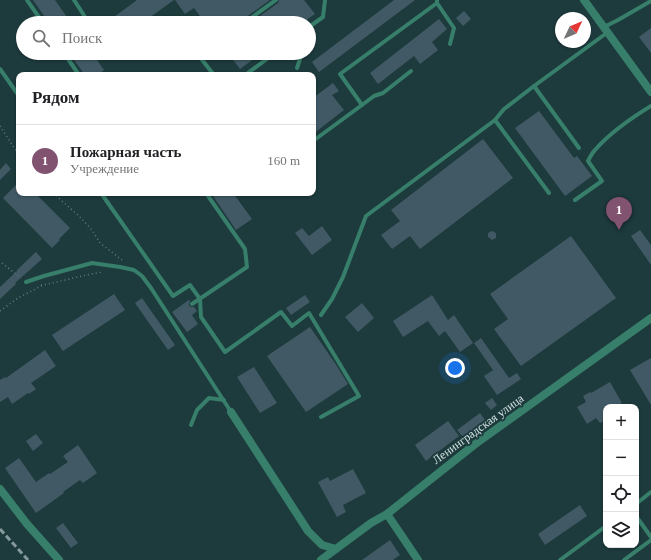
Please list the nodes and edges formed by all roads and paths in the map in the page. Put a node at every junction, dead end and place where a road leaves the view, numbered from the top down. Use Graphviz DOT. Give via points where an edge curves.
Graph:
graph roads {
  1 [pos="27,0"];
  2 [pos="74,0"];
  3 [pos="276,0"];
  4 [pos="325,0"];
  5 [pos="584,0"];
  6 [pos="437,1"];
  7 [pos="651,1"];
  8 [pos="38,16"];
  9 [pos="84,16"];
  10 [pos="254,16"];
  11 [pos="316,22"];
  12 [pos="606,30"];
  13 [pos="450,44"];
  14 [pos="69,60"];
  15 [pos="202,60"];
  16 [pos="265,60"];
  17 [pos="300,60"];
  18 [pos="297,68"];
  19 [pos="0,69"];
  20 [pos="77,72"];
  21 [pos="212,72"];
  22 [pos="249,72"];
  23 [pos="411,72"];
  24 [pos="534,86"];
  25 [pos="16,92"];
  26 [pos="651,92"];
  27 [pos="362,105"];
  28 [pos="651,106"];
  29 [pos="495,120"];
  30 [pos="0,126"];
  31 [pos="316,139"];
  32 [pos="579,148"];
  33 [pos="16,150"];
  34 [pos="549,193"];
  35 [pos="56,196"];
  36 [pos="103,196"];
  37 [pos="208,196"];
  38 [pos="575,200"];
  39 [pos="122,261"];
  40 [pos="26,282"];
  41 [pos="43,285"];
  42 [pos="200,298"];
  43 [pos="192,304"];
  44 [pos="0,311"];
  45 [pos="175,315"];
  46 [pos="321,315"];
  47 [pos="170,318"];
  48 [pos="651,318"];
  49 [pos="224,400"];
  50 [pos="231,412"];
  51 [pos="321,417"];
  52 [pos="191,425"];
  53 [pos="0,489"];
  54 [pos="651,492"];
  55 [pos="639,502"];
  56 [pos="387,514"];
  57 [pos="639,520"];
  58 [pos="603,528"];
  59 [pos="651,537"];
  60 [pos="651,540"];
  61 [pos="336,549"];
  62 [pos="59,560"];
  63 [pos="321,560"];
  64 [pos="418,560"];
  65 [pos="560,560"];
  66 [pos="624,560"];
  1 -- 8 [label="lane"];
  2 -- 9 [label="lane"];
  3 -- 10 [label="lane"];
  4 -- 11 [label="lane" via="323,17"];
  5 -- 12 [label="street"];
  6 -- 13 [label="lane" via="454,28"];
  6 -- 27 [label="lane" via="340,74"];
  7 -- 12 [label="lane"];
  12 -- 24 [label="lane"];
  12 -- 26 [label="street"];
  14 -- 20 [label="lane"];
  15 -- 21 [label="lane"];
  16 -- 22 [label="lane"];
  17 -- 18 [label="lane"];
  19 -- 25 [label="lane"];
  23 -- 27 [label="lane"];
  24 -- 29 [label="lane" via="504,109"];
  24 -- 32 [label="lane"];
  27 -- 31 [label="lane"];
  28 -- 38 [label="lane" via="610,135 594,151 588,161 602,181"];
  29 -- 34 [label="lane"];
  29 -- 46 [label="lane" via="366,216 343,277"];
  30 -- 33 [label="path"];
  35 -- 39 [label="path" via="92,230 100,243"];
  36 -- 42 [label="lane" via="173,296 190,285"];
  37 -- 42 [label="lane" via="246,249 247,266"];
  40 -- 47 [label="lane" via="92,263 134,270 142,276"];
  41 -- 44 [label="path"];
  42 -- 43 [label="lane"];
  42 -- 51 [label="lane" via="201,318 225,352 280,312 292,326 309,313 359,396"];
  45 -- 47 [label="lane"];
  47 -- 49 [label="lane"];
  48 -- 56 [label="street, Ленинградская улица" via="474,445"];
  49 -- 50 [label="lane"];
  49 -- 52 [label="lane" via="209,398 197,410"];
  50 -- 61 [label="street" via="308,531 322,545"];
  53 -- 62 [label="street"];
  54 -- 55 [label="lane"];
  56 -- 61 [label="street, Ленинградская улица"];
  56 -- 64 [label="street"];
  57 -- 59 [label="lane"];
  58 -- 65 [label="lane"];
  60 -- 66 [label="lane"];
  61 -- 63 [label="street, Ленинградская улица"];
}
